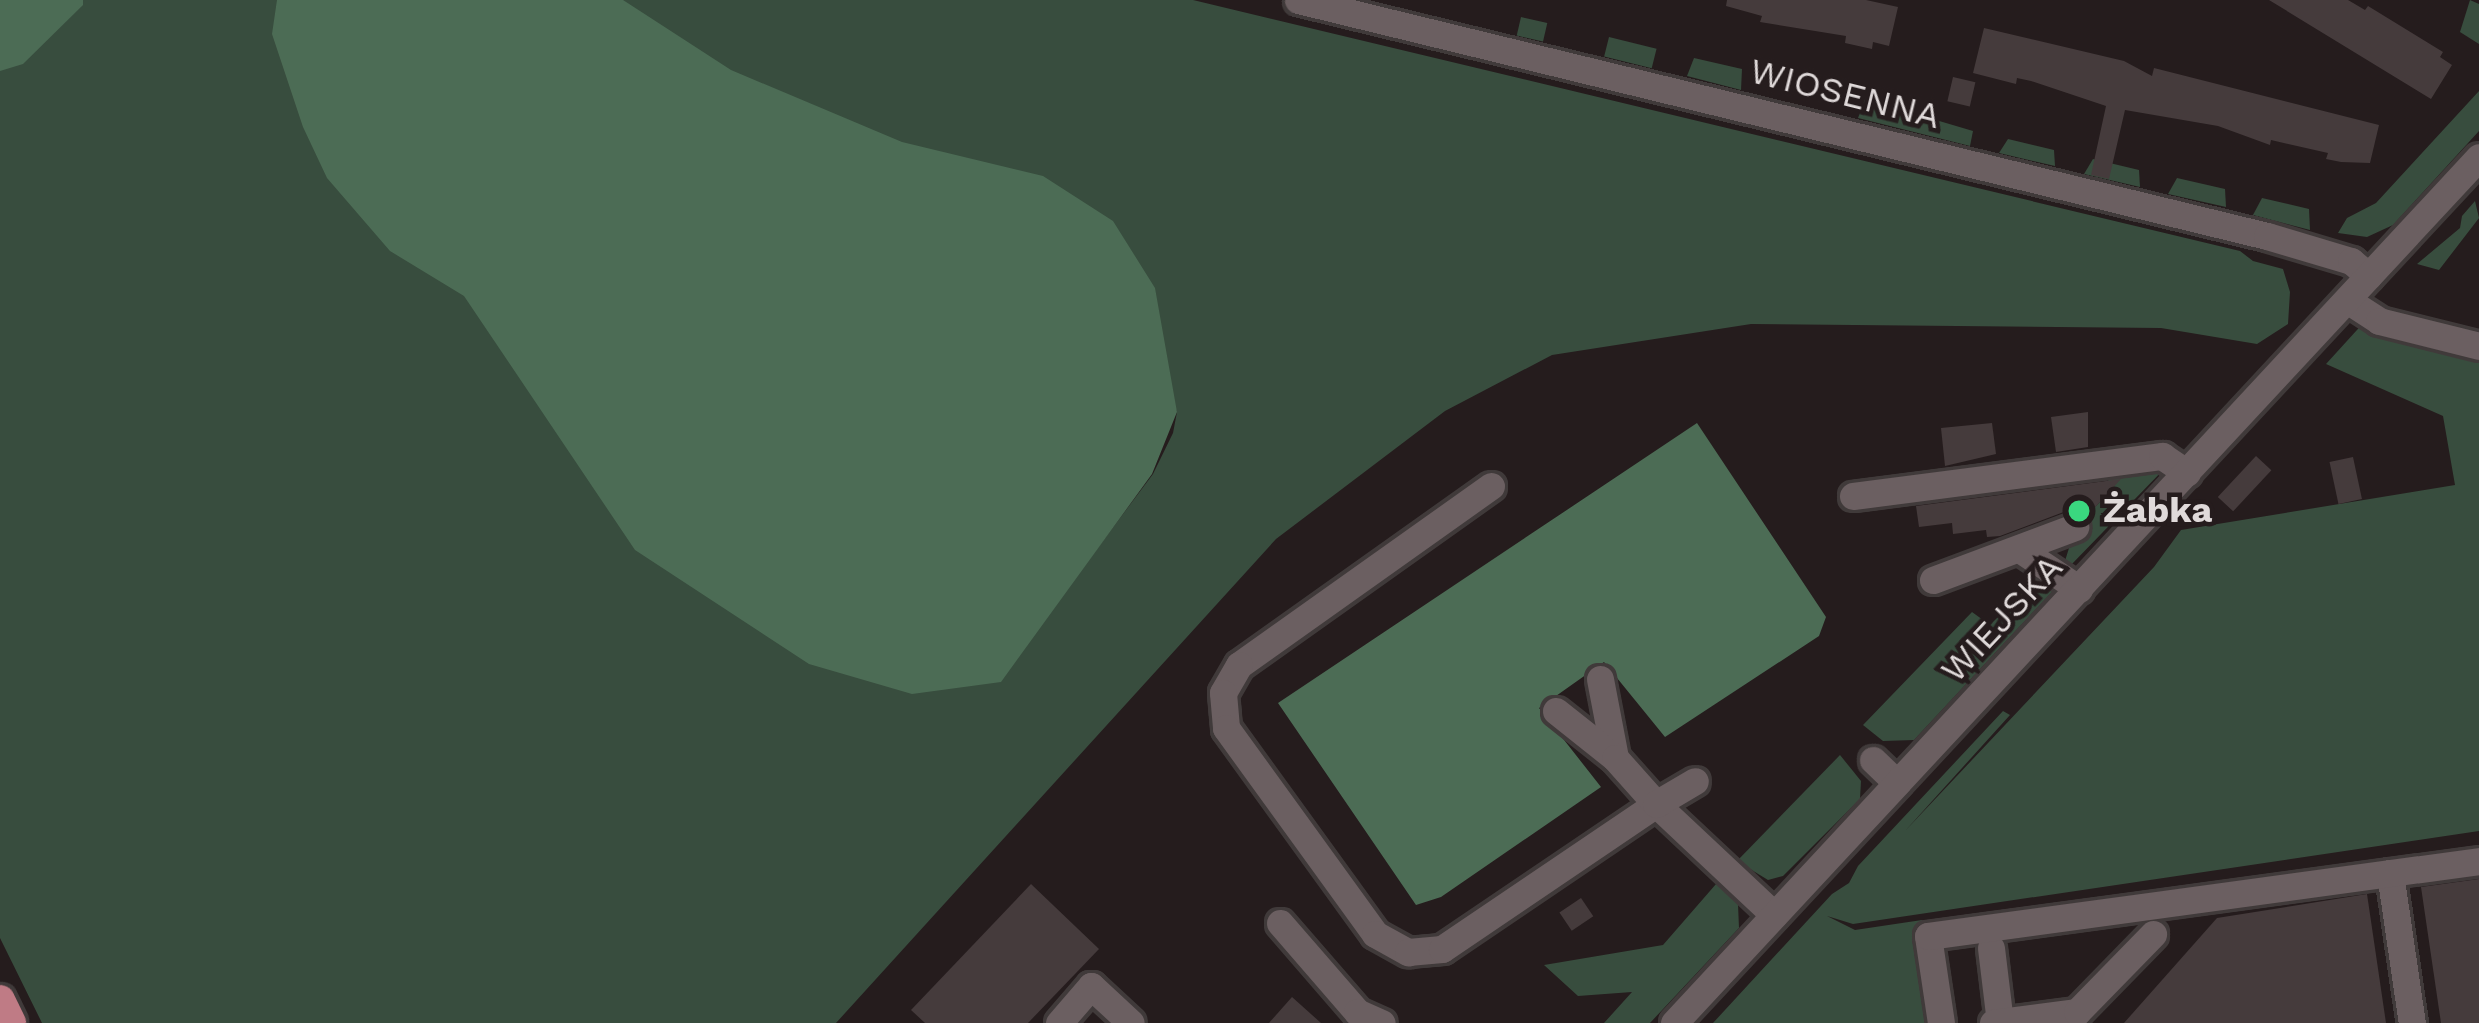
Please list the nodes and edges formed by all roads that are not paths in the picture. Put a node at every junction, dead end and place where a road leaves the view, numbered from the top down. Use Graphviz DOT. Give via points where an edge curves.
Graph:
graph roads {
  1 [pos="1298,0"];
  2 [pos="2479,158"];
  3 [pos="2369,276"];
  4 [pos="2347,300"];
  5 [pos="2479,346"];
  6 [pos="2188,473"];
  7 [pos="1491,486"];
  8 [pos="1853,496"];
  9 [pos="2075,527"];
  10 [pos="2021,550"];
  11 [pos="1933,580"];
  12 [pos="2079,589"];
  13 [pos="1600,679"];
  14 [pos="1556,711"];
  15 [pos="1615,758"];
  16 [pos="1873,760"];
  17 [pos="1695,781"];
  18 [pos="1897,783"];
  19 [pos="1656,804"];
  20 [pos="2479,861"];
  21 [pos="2390,873"];
  22 [pos="1774,915"];
  23 [pos="1280,923"];
  24 [pos="2153,934"];
  25 [pos="1991,948"];
  26 [pos="0,1000"];
  27 [pos="11,1023"];
  28 [pos="1059,1023"];
  29 [pos="1131,1023"];
  30 [pos="1382,1023"];
  31 [pos="1674,1023"];
  32 [pos="1941,1023"];
  33 [pos="1996,1023"];
  34 [pos="2412,1023"];
  1 -- 3 [label="street, WIOSENNA" via="2246,230 2351,261"];
  2 -- 3 [label="street, WIEJSKA"];
  3 -- 4 [label="street, WIEJSKA"];
  4 -- 5 [label="street" via="2379,321"];
  4 -- 6 [label="street, WIEJSKA"];
  6 -- 8 [label="street" via="2162,456"];
  6 -- 12 [label="street, WIEJSKA"];
  7 -- 19 [label="street" via="1239,665 1222,693 1226,728 1376,934 1408,952 1442,949"];
  9 -- 10 [label="street"];
  10 -- 11 [label="street"];
  10 -- 12 [label="street"];
  12 -- 18 [label="street, WIEJSKA"];
  13 -- 15 [label="street"];
  14 -- 15 [label="street"];
  15 -- 19 [label="street"];
  16 -- 18 [label="street"];
  17 -- 19 [label="street"];
  18 -- 22 [label="street, WIEJSKA"];
  19 -- 22 [label="street"];
  20 -- 21 [label="street"];
  21 -- 32 [label="street" via="1928,936"];
  21 -- 34 [label="street"];
  22 -- 31 [label="street, WIEJSKA"];
  23 -- 30 [label="street" via="1357,1012"];
  24 -- 33 [label="street" via="2077,1012"];
  25 -- 33 [label="street"];
  26 -- 27 [label="main road"];
  28 -- 29 [label="street" via="1091,986"];
}
